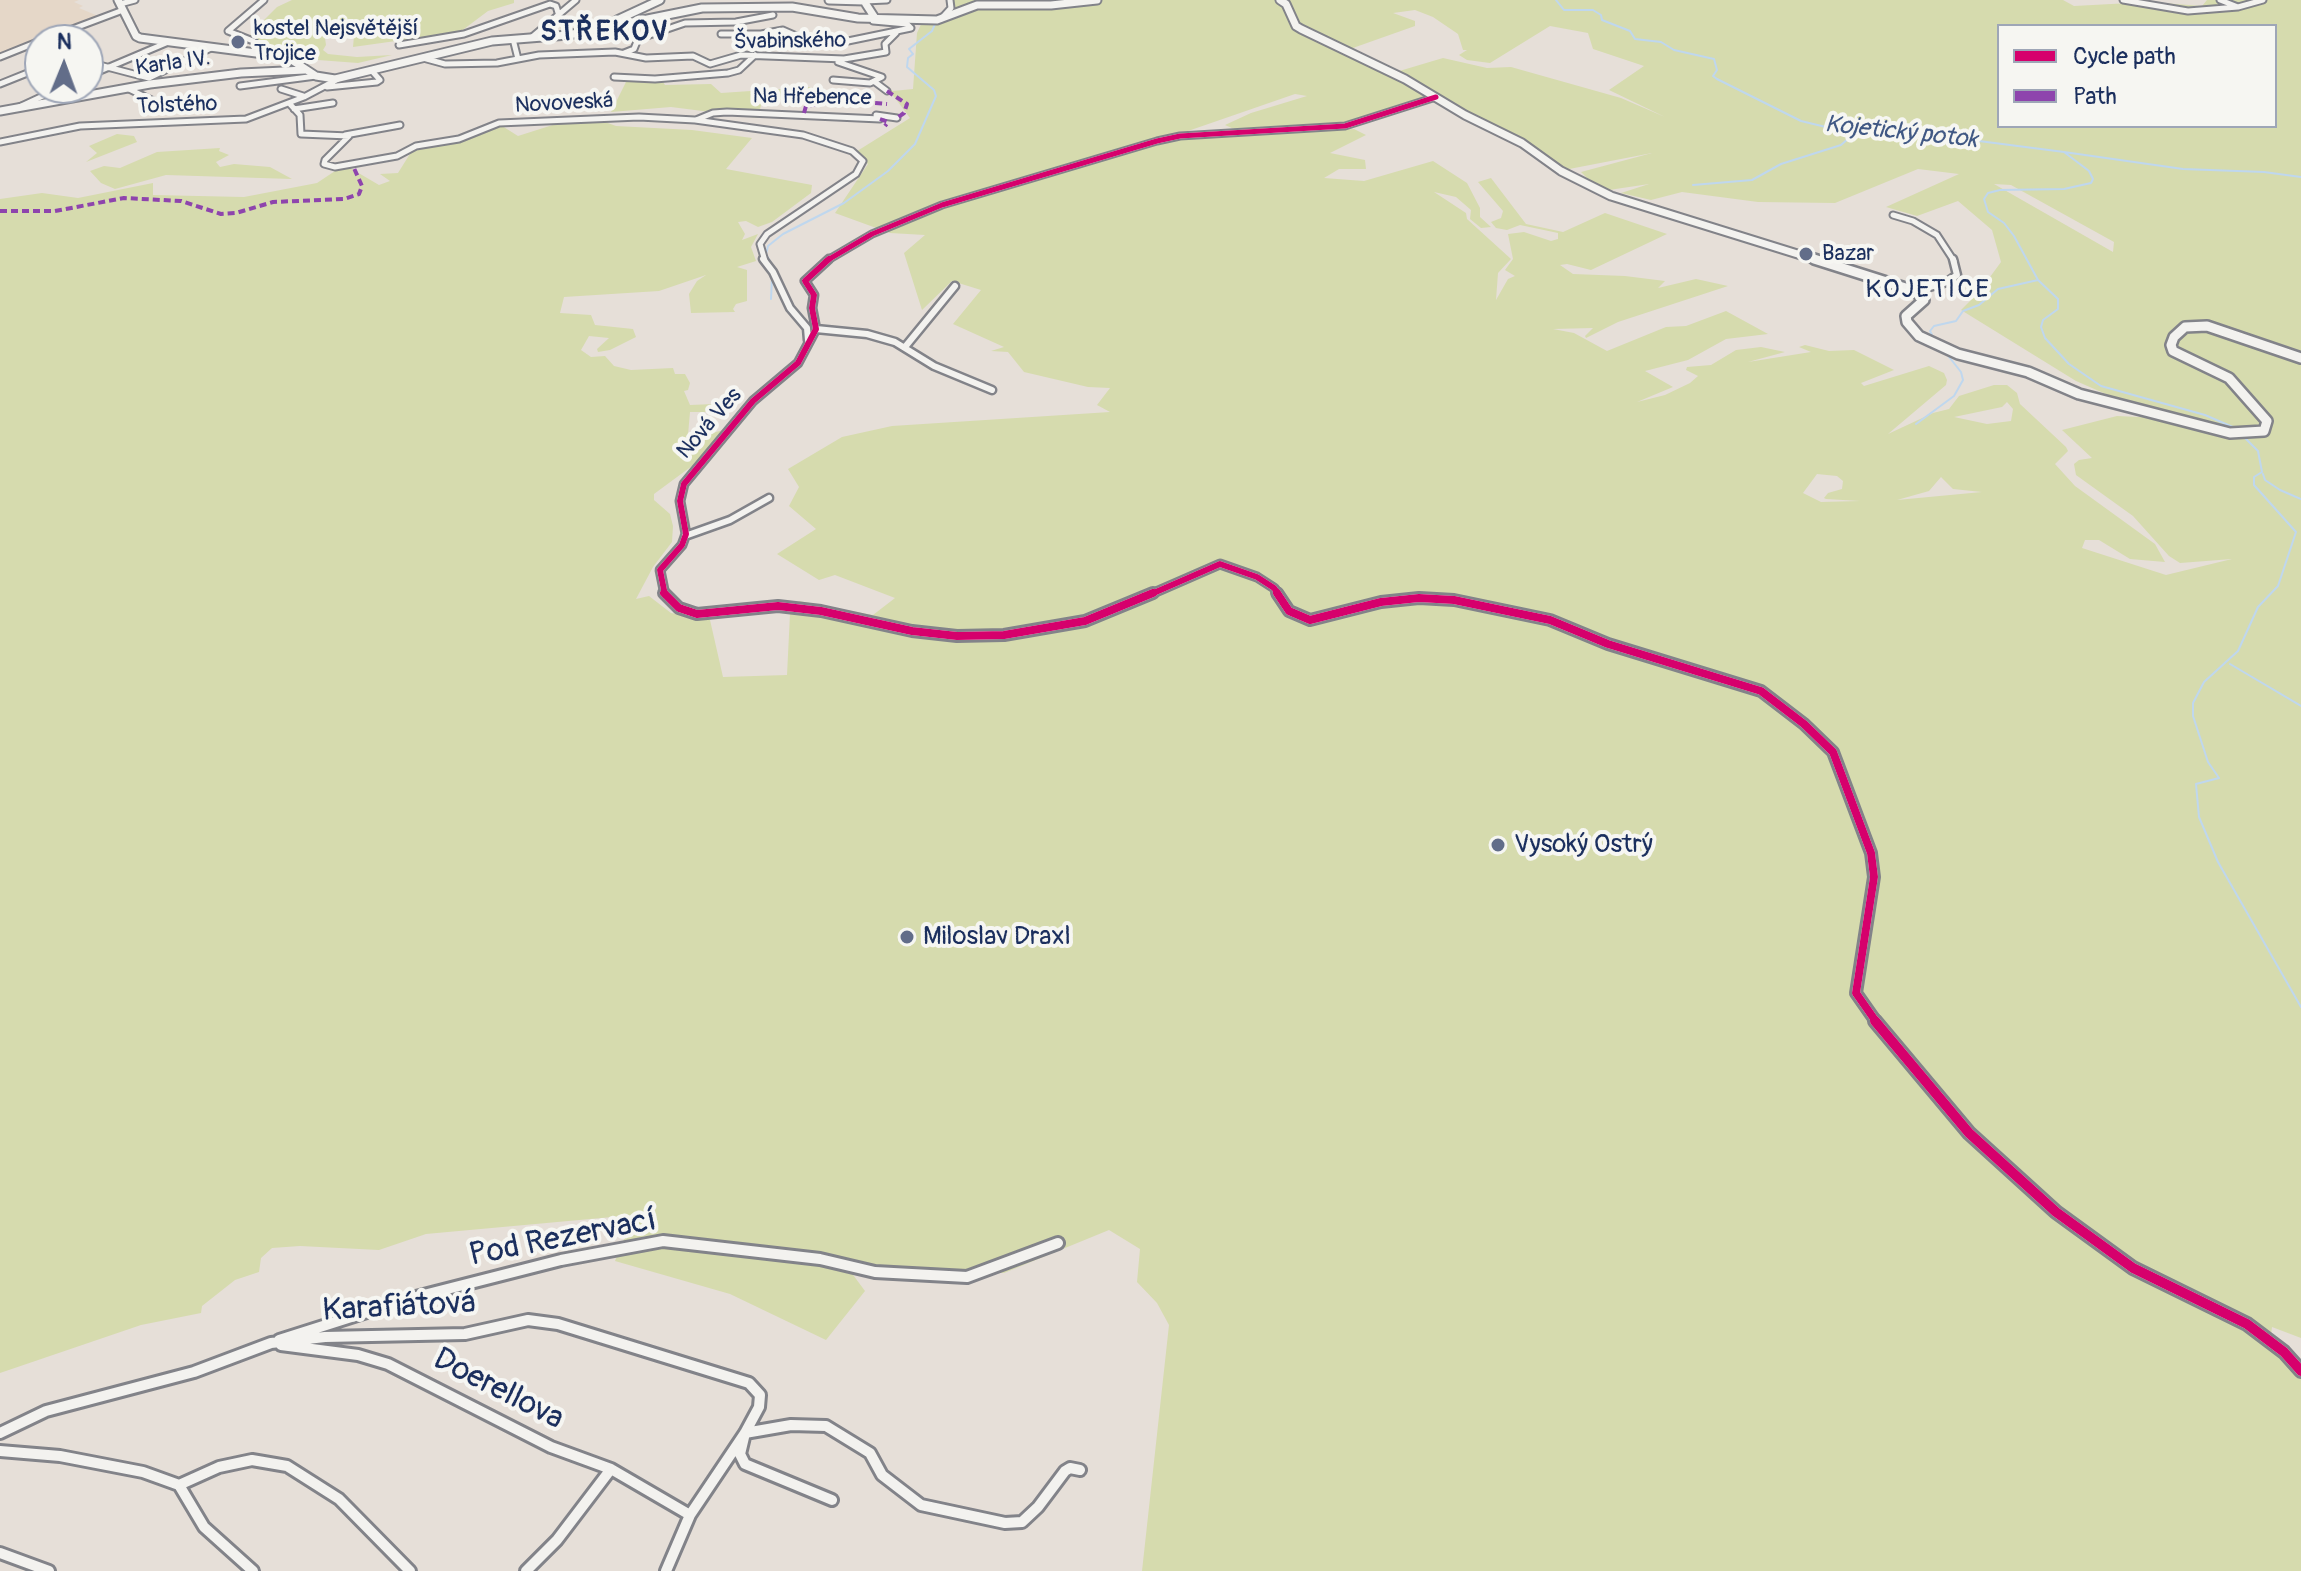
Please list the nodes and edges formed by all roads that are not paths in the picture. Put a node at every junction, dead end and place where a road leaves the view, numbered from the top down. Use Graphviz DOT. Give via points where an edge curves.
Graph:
graph roads {
  1 [pos="135,0"];
  2 [pos="264,0"];
  3 [pos="576,0"];
  4 [pos="660,0"];
  5 [pos="829,0"];
  6 [pos="851,0"];
  7 [pos="887,0"];
  8 [pos="950,0"];
  9 [pos="1097,0"];
  10 [pos="1280,0"];
  11 [pos="2123,0"];
  12 [pos="2220,0"];
  13 [pos="2263,0"];
  14 [pos="864,1"];
  15 [pos="549,2"];
  16 [pos="121,4"];
  17 [pos="762,7"];
  18 [pos="2238,7"];
  19 [pos="773,15"];
  20 [pos="559,16"];
  21 [pos="872,17"];
  22 [pos="941,18"];
  23 [pos="78,24"];
  24 [pos="595,30"];
  25 [pos="783,30"];
  26 [pos="896,33"];
  27 [pos="721,34"];
  28 [pos="531,38"];
  29 [pos="513,39"];
  30 [pos="166,43"];
  31 [pos="399,45"];
  32 [pos="24,48"];
  33 [pos="211,48"];
  34 [pos="624,54"];
  35 [pos="272,55"];
  36 [pos="755,55"];
  37 [pos="0,57"];
  38 [pos="423,58"];
  39 [pos="518,59"];
  40 [pos="830,59"];
  41 [pos="104,66"];
  42 [pos="109,67"];
  43 [pos="104,69"];
  44 [pos="305,70"];
  45 [pos="372,71"];
  46 [pos="24,74"];
  47 [pos="316,76"];
  48 [pos="614,77"];
  49 [pos="338,79"];
  50 [pos="833,80"];
  51 [pos="875,82"];
  52 [pos="0,84"];
  53 [pos="240,86"];
  54 [pos="326,87"];
  55 [pos="127,88"];
  56 [pos="281,89"];
  57 [pos="887,91"];
  58 [pos="304,97"];
  59 [pos="1436,97"];
  60 [pos="289,103"];
  61 [pos="333,103"];
  62 [pos="26,104"];
  63 [pos="17,108"];
  64 [pos="170,109"];
  65 [pos="294,109"];
  66 [pos="0,111"];
  67 [pos="727,112"];
  68 [pos="897,118"];
  69 [pos="880,119"];
  70 [pos="695,120"];
  71 [pos="400,125"];
  72 [pos="345,135"];
  73 [pos="0,142"];
  74 [pos="1893,215"];
  75 [pos="955,286"];
  76 [pos="1915,291"];
  77 [pos="816,329"];
  78 [pos="808,340"];
  79 [pos="905,347"];
  80 [pos="2301,358"];
  81 [pos="992,390"];
  82 [pos="769,498"];
  83 [pos="685,536"];
  84 [pos="1058,1243"];
  85 [pos="271,1343"];
  86 [pos="2301,1371"];
  87 [pos="0,1433"];
  88 [pos="745,1433"];
  89 [pos="0,1451"];
  90 [pos="611,1469"];
  91 [pos="1080,1470"];
  92 [pos="179,1485"];
  93 [pos="832,1500"];
  94 [pos="690,1515"];
  95 [pos="0,1553"];
  96 [pos="49,1571"];
  97 [pos="253,1571"];
  98 [pos="410,1571"];
  99 [pos="526,1571"];
  100 [pos="666,1571"];
  1 -- 16 [label="street"];
  2 -- 35 [label="street" via="228,31"];
  3 -- 20 [label="street"];
  4 -- 24 [label="street"];
  5 -- 6 [label="street"];
  6 -- 14 [label="street"];
  7 -- 14 [label="street"];
  8 -- 22 [label="street" via="951,8"];
  9 -- 22 [label="street" via="977,5"];
  10 -- 59 [label="street" via="1296,26"];
  11 -- 18 [label="street" via="2188,11"];
  12 -- 18 [label="street"];
  13 -- 18 [label="street"];
  14 -- 21 [label="street"];
  15 -- 20 [label="street"];
  15 -- 31 [label="street" via="464,34"];
  16 -- 23 [label="street"];
  16 -- 30 [label="street" via="136,36"];
  17 -- 19 [label="street"];
  17 -- 21 [label="street"];
  17 -- 24 [label="street" via="683,10"];
  19 -- 25 [label="street" via="783,21"];
  19 -- 34 [label="street" via="685,23 638,39"];
  20 -- 28 [label="street"];
  21 -- 22 [label="street"];
  21 -- 26 [label="street, Švabinského" via="911,27"];
  24 -- 28 [label="street"];
  25 -- 26 [label="street" via="799,37 848,41"];
  25 -- 27 [label="street"];
  26 -- 40 [label="street, Švabinského" via="882,53"];
  28 -- 29 [label="street"];
  29 -- 38 [label="street"];
  29 -- 39 [label="street"];
  30 -- 33 [label="street"];
  30 -- 42 [label="street"];
  32 -- 37 [label="street"];
  33 -- 35 [label="street"];
  33 -- 42 [label="street" via="149,78"];
  34 -- 36 [label="street, Švabinského" via="693,56 710,64"];
  34 -- 39 [label="street, Švabinského"];
  35 -- 44 [label="street" via="287,57"];
  36 -- 40 [label="street, Švabinského"];
  36 -- 48 [label="street" via="728,73"];
  38 -- 39 [label="street, Švabinského" via="445,64"];
  38 -- 45 [label="street"];
  40 -- 51 [label="street" via="881,75"];
  41 -- 42 [label="street"];
  42 -- 43 [label="street"];
  44 -- 47 [label="street"];
  44 -- 55 [label="street, Karla IV."];
  45 -- 49 [label="street"];
  45 -- 54 [label="street" via="380,80"];
  46 -- 52 [label="street"];
  47 -- 49 [label="street"];
  47 -- 53 [label="street"];
  49 -- 54 [label="street"];
  50 -- 51 [label="street"];
  51 -- 57 [label="street"];
  54 -- 58 [label="street, Tolstého"];
  55 -- 63 [label="street, Karla IV."];
  55 -- 64 [label="street"];
  56 -- 58 [label="street"];
  58 -- 60 [label="street, Tolstého"];
  59 -- 76 [label="street" via="1611,196"];
  59 -- 77 [label="street" via="1345,126 1157,141 965,197 864,238 807,277"];
  60 -- 65 [label="street"];
  60 -- 73 [label="street, Tolstého" via="246,119 80,126"];
  61 -- 65 [label="street"];
  62 -- 63 [label="street"];
  63 -- 66 [label="street, Karla IV."];
  65 -- 72 [label="street" via="300,115 301,134"];
  67 -- 68 [label="street, Na Hřebence"];
  67 -- 69 [label="street, Na Hřebence"];
  67 -- 70 [label="street, Na Hřebence"];
  70 -- 72 [label="street, Novoveská" via="499,123 389,159 327,166 325,160 349,139"];
  70 -- 78 [label="street, Novoveská" via="830,142 863,161 856,174 760,244 761,257 807,328"];
  71 -- 72 [label="street"];
  74 -- 76 [label="street" via="1937,235 1957,269 1947,282"];
  75 -- 79 [label="street"];
  76 -- 80 [label="street" via="1924,300 1906,316 1907,322 1929,341 2079,394 2230,433 2264,431 2267,421 2236,383 2173,351 2174,337 2185,327 2207,326"];
  77 -- 78 [label="street, Nová Ves"];
  77 -- 79 [label="street" via="867,334"];
  78 -- 83 [label="street, Nová Ves" via="798,363 753,401 690,474 680,496"];
  79 -- 81 [label="street" via="934,366"];
  82 -- 83 [label="street"];
  83 -- 86 [label="street" via="660,570 661,584 670,604 697,614 778,606 912,631 978,636 1042,630 1085,621 1220,564 1257,577 1274,588 1289,611 1310,620 1381,602 1454,600 1538,617 1761,691 1833,752 1871,853 1874,877 1856,978 1856,993 1870,1015 1969,1133 2056,1212 2133,1268 2247,1324"];
  84 -- 85 [label="street, Pod Rezervací" via="967,1277 875,1272 820,1259 663,1241 561,1260 408,1299"];
  85 -- 87 [label="street, Karafiátová" via="194,1372 46,1411"];
  85 -- 88 [label="street, Karafiátová" via="465,1334 528,1320 558,1324 749,1383 760,1395"];
  85 -- 90 [label="street, Doerellova" via="388,1364 515,1430"];
  88 -- 91 [label="street" via="791,1425 826,1426 870,1453 882,1475 921,1505 1005,1523 1022,1522 1065,1471"];
  88 -- 93 [label="street" via="740,1454 745,1464"];
  88 -- 94 [label="street, Karafiátová"];
  89 -- 92 [label="street" via="71,1458"];
  90 -- 94 [label="street, Doerellova"];
  90 -- 99 [label="street"];
  92 -- 97 [label="street" via="204,1527"];
  92 -- 98 [label="street" via="219,1467 252,1460 287,1466 339,1499"];
  94 -- 100 [label="street, Karafiátová"];
  95 -- 96 [label="street"];
}
